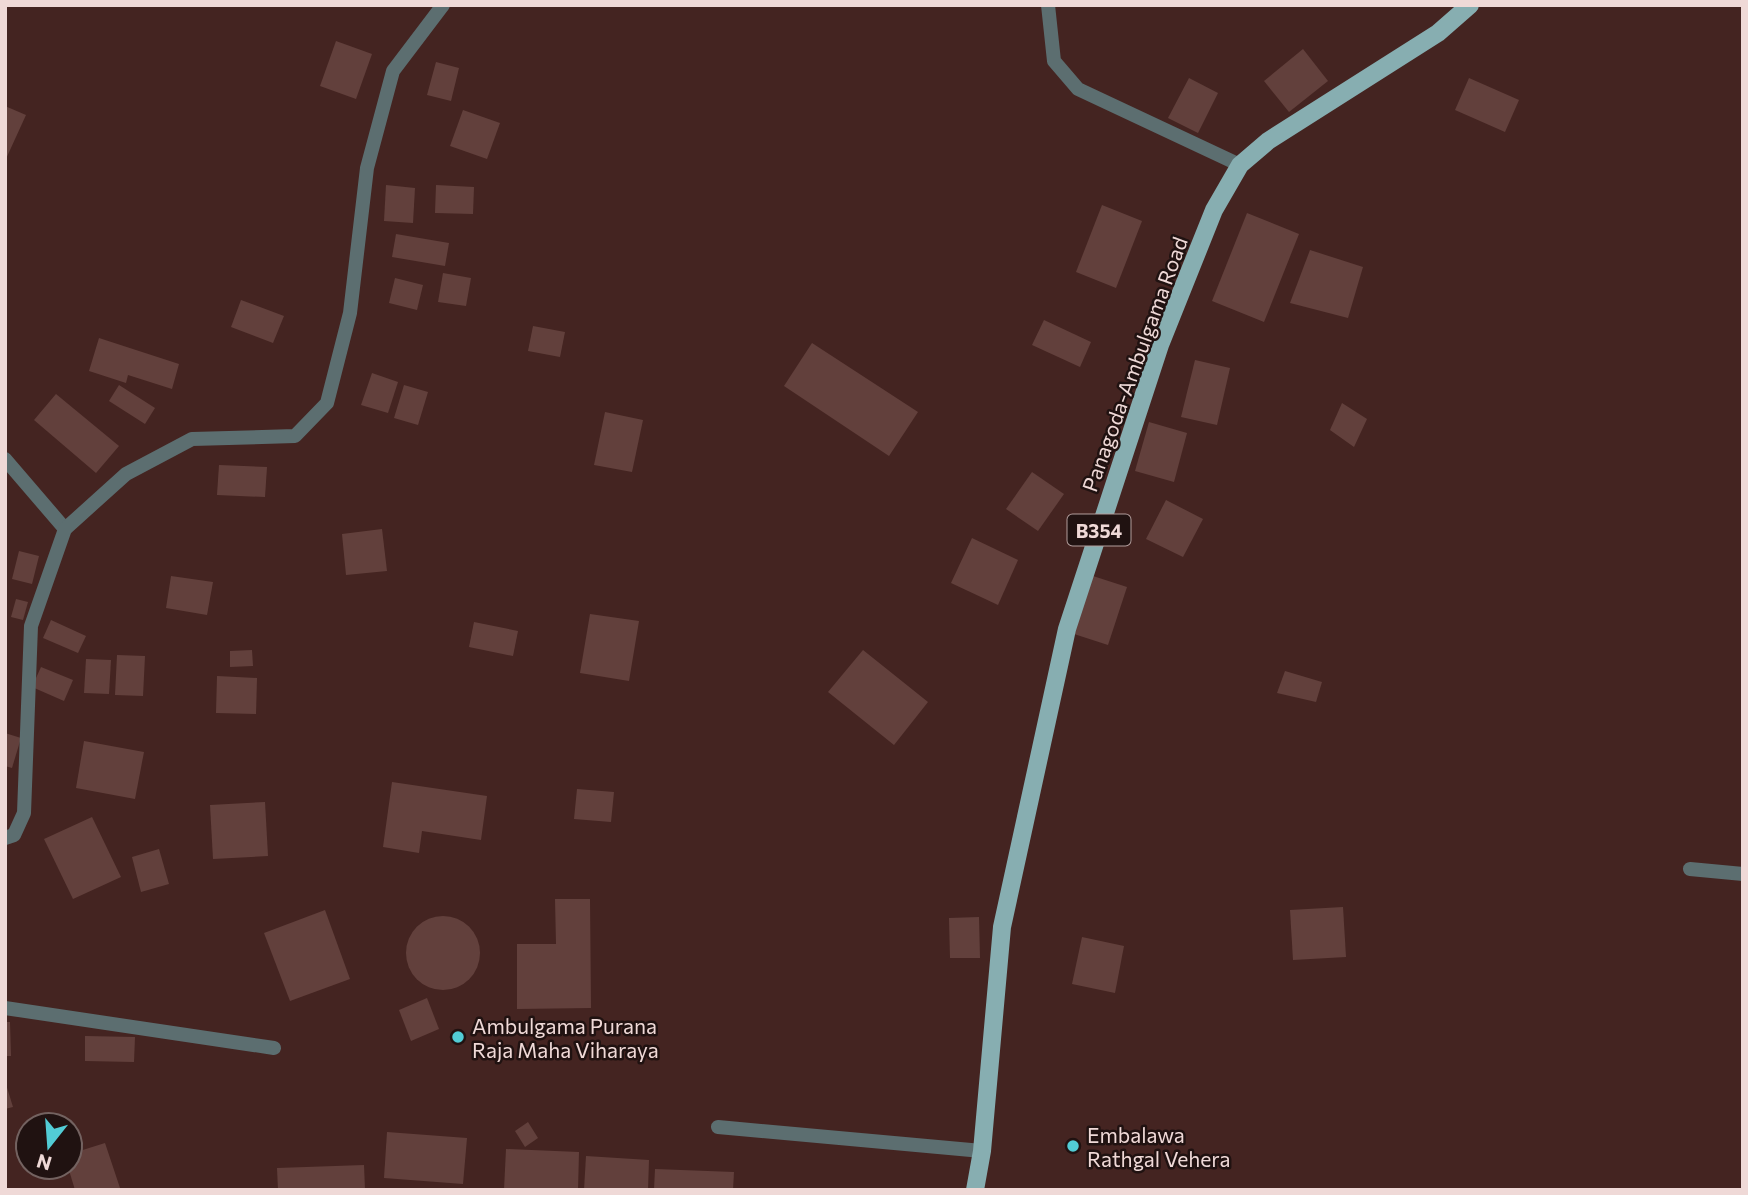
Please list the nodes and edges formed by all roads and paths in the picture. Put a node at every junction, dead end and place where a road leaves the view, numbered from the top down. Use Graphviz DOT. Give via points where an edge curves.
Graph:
graph roads {
  1 [pos="443,5"];
  2 [pos="1048,5"];
  3 [pos="1470,5"];
  4 [pos="1240,165"];
  5 [pos="5,459"];
  6 [pos="65,529"];
  7 [pos="5,838"];
  8 [pos="1690,869"];
  9 [pos="1743,874"];
  10 [pos="5,1008"];
  11 [pos="274,1048"];
  12 [pos="718,1127"];
  13 [pos="982,1151"];
  14 [pos="975,1190"];
  1 -- 6 [label="street" via="393,71 367,168 350,313 327,403 295,436 192,439 126,474"];
  2 -- 4 [label="street" via="1054,61 1078,89"];
  3 -- 4 [label="main road, Panagoda-Ambulgama Road / B354" via="1438,33 1297,121"];
  4 -- 13 [label="main road, Panagoda-Ambulgama Road / B354" via="1214,210 1160,345 1067,629 1002,927"];
  5 -- 6 [label="street"];
  6 -- 7 [label="street" via="31,626 24,813 14,835"];
  8 -- 9 [label="street"];
  10 -- 11 [label="street"];
  12 -- 13 [label="street"];
  13 -- 14 [label="main road, Panagoda-Ambulgama Road / B354"];
}
